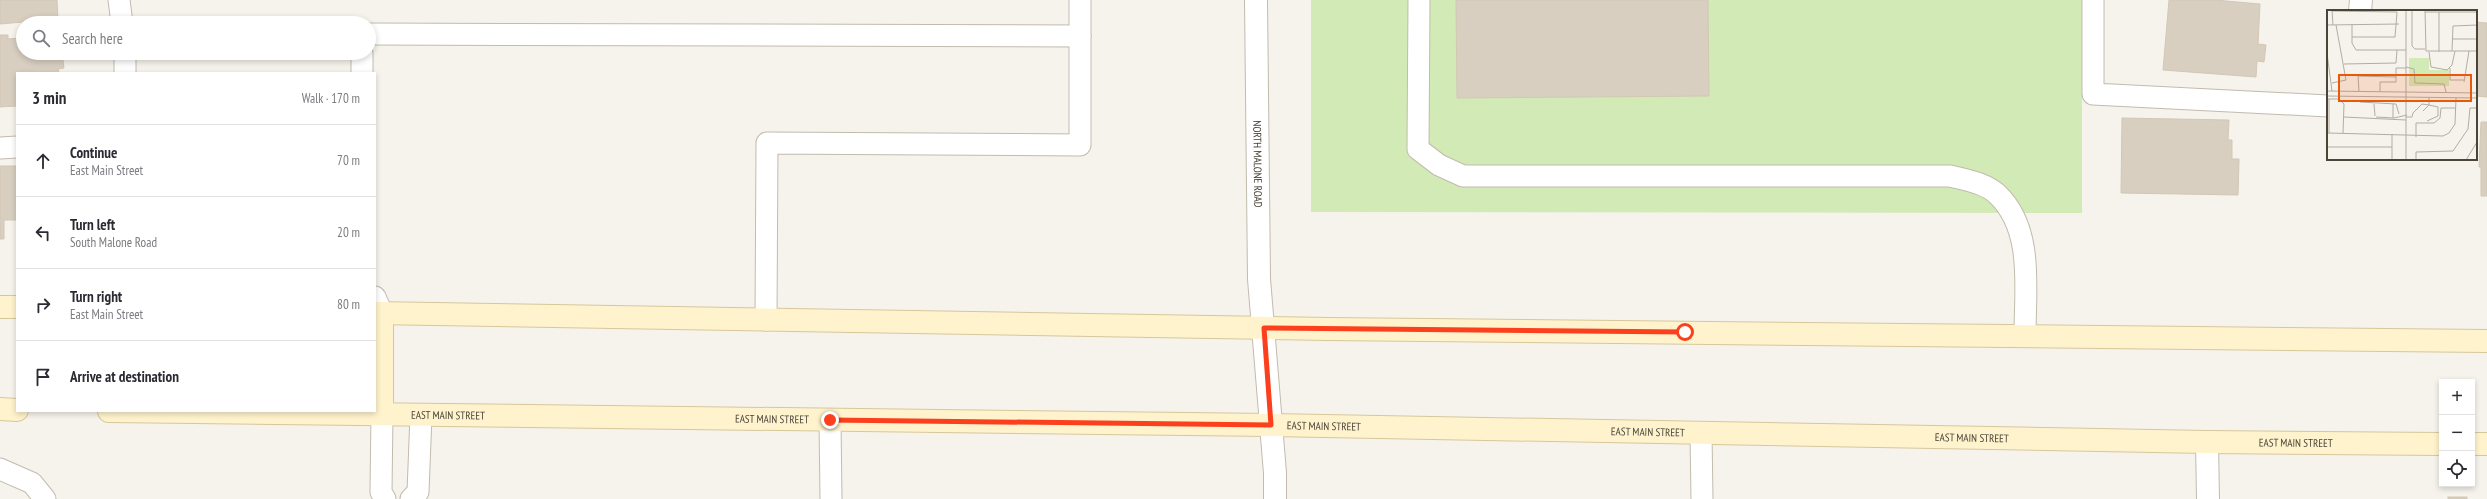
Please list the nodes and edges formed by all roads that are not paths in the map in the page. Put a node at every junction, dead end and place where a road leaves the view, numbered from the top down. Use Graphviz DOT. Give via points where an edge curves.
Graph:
graph roads {
  1 [pos="119,0"];
  2 [pos="1080,0"];
  3 [pos="1256,0"];
  4 [pos="1419,0"];
  5 [pos="2093,0"];
  6 [pos="2361,0"];
  7 [pos="2360,10"];
  8 [pos="121,16"];
  9 [pos="376,34"];
  10 [pos="1080,36"];
  11 [pos="125,60"];
  12 [pos="362,60"];
  13 [pos="125,72"];
  14 [pos="362,72"];
  15 [pos="2327,106"];
  16 [pos="16,147"];
  17 [pos="0,148"];
  18 [pos="0,307"];
  19 [pos="16,307"];
  20 [pos="377,308"];
  21 [pos="766,320"];
  22 [pos="1264,328"];
  23 [pos="2025,335"];
  24 [pos="2487,341"];
  25 [pos="0,409"];
  26 [pos="16,410"];
  27 [pos="200,412"];
  28 [pos="382,414"];
  29 [pos="421,415"];
  30 [pos="830,420"];
  31 [pos="1271,425"];
  32 [pos="1701,433"];
  33 [pos="2207,442"];
  34 [pos="2439,444"];
  35 [pos="2475,444"];
  36 [pos="2487,444"];
  37 [pos="0,469"];
  38 [pos="45,499"];
  39 [pos="386,499"];
  40 [pos="411,499"];
  41 [pos="831,499"];
  42 [pos="1275,499"];
  43 [pos="1702,499"];
  44 [pos="2208,499"];
  1 -- 8 [label="lane"];
  2 -- 10 [label="lane"];
  3 -- 22 [label="street, NORTH MALONE ROAD" via="1259,279"];
  4 -- 23 [label="lane" via="1418,149 1439,166 1463,176 1950,176 1976,182 1997,194 2013,214 2023,237"];
  5 -- 15 [label="lane" via="2093,94"];
  6 -- 7 [label="street"];
  9 -- 10 [label="lane"];
  10 -- 21 [label="lane" via="1080,145 766,143"];
  11 -- 13 [label="lane"];
  12 -- 14 [label="lane"];
  16 -- 17 [label="lane"];
  18 -- 19 [label="main road"];
  20 -- 21 [label="main road"];
  20 -- 28 [label="main road"];
  21 -- 22 [label="main road"];
  22 -- 23 [label="main road"];
  22 -- 31 [label="street, NORTH MALONE ROAD"];
  23 -- 24 [label="main road"];
  25 -- 26 [label="main road"];
  27 -- 28 [label="main road, EAST MAIN STREET"];
  28 -- 29 [label="main road, EAST MAIN STREET"];
  28 -- 39 [label="lane" via="381,492"];
  29 -- 30 [label="main road, EAST MAIN STREET"];
  29 -- 40 [label="lane" via="418,492"];
  30 -- 31 [label="main road, EAST MAIN STREET"];
  30 -- 41 [label="lane"];
  31 -- 32 [label="main road, EAST MAIN STREET"];
  31 -- 42 [label="street, NORTH MALONE ROAD"];
  32 -- 33 [label="main road, EAST MAIN STREET"];
  32 -- 43 [label="lane"];
  33 -- 34 [label="main road, EAST MAIN STREET"];
  33 -- 44 [label="street"];
  35 -- 36 [label="main road"];
  37 -- 38 [label="lane" via="32,483"];
}
